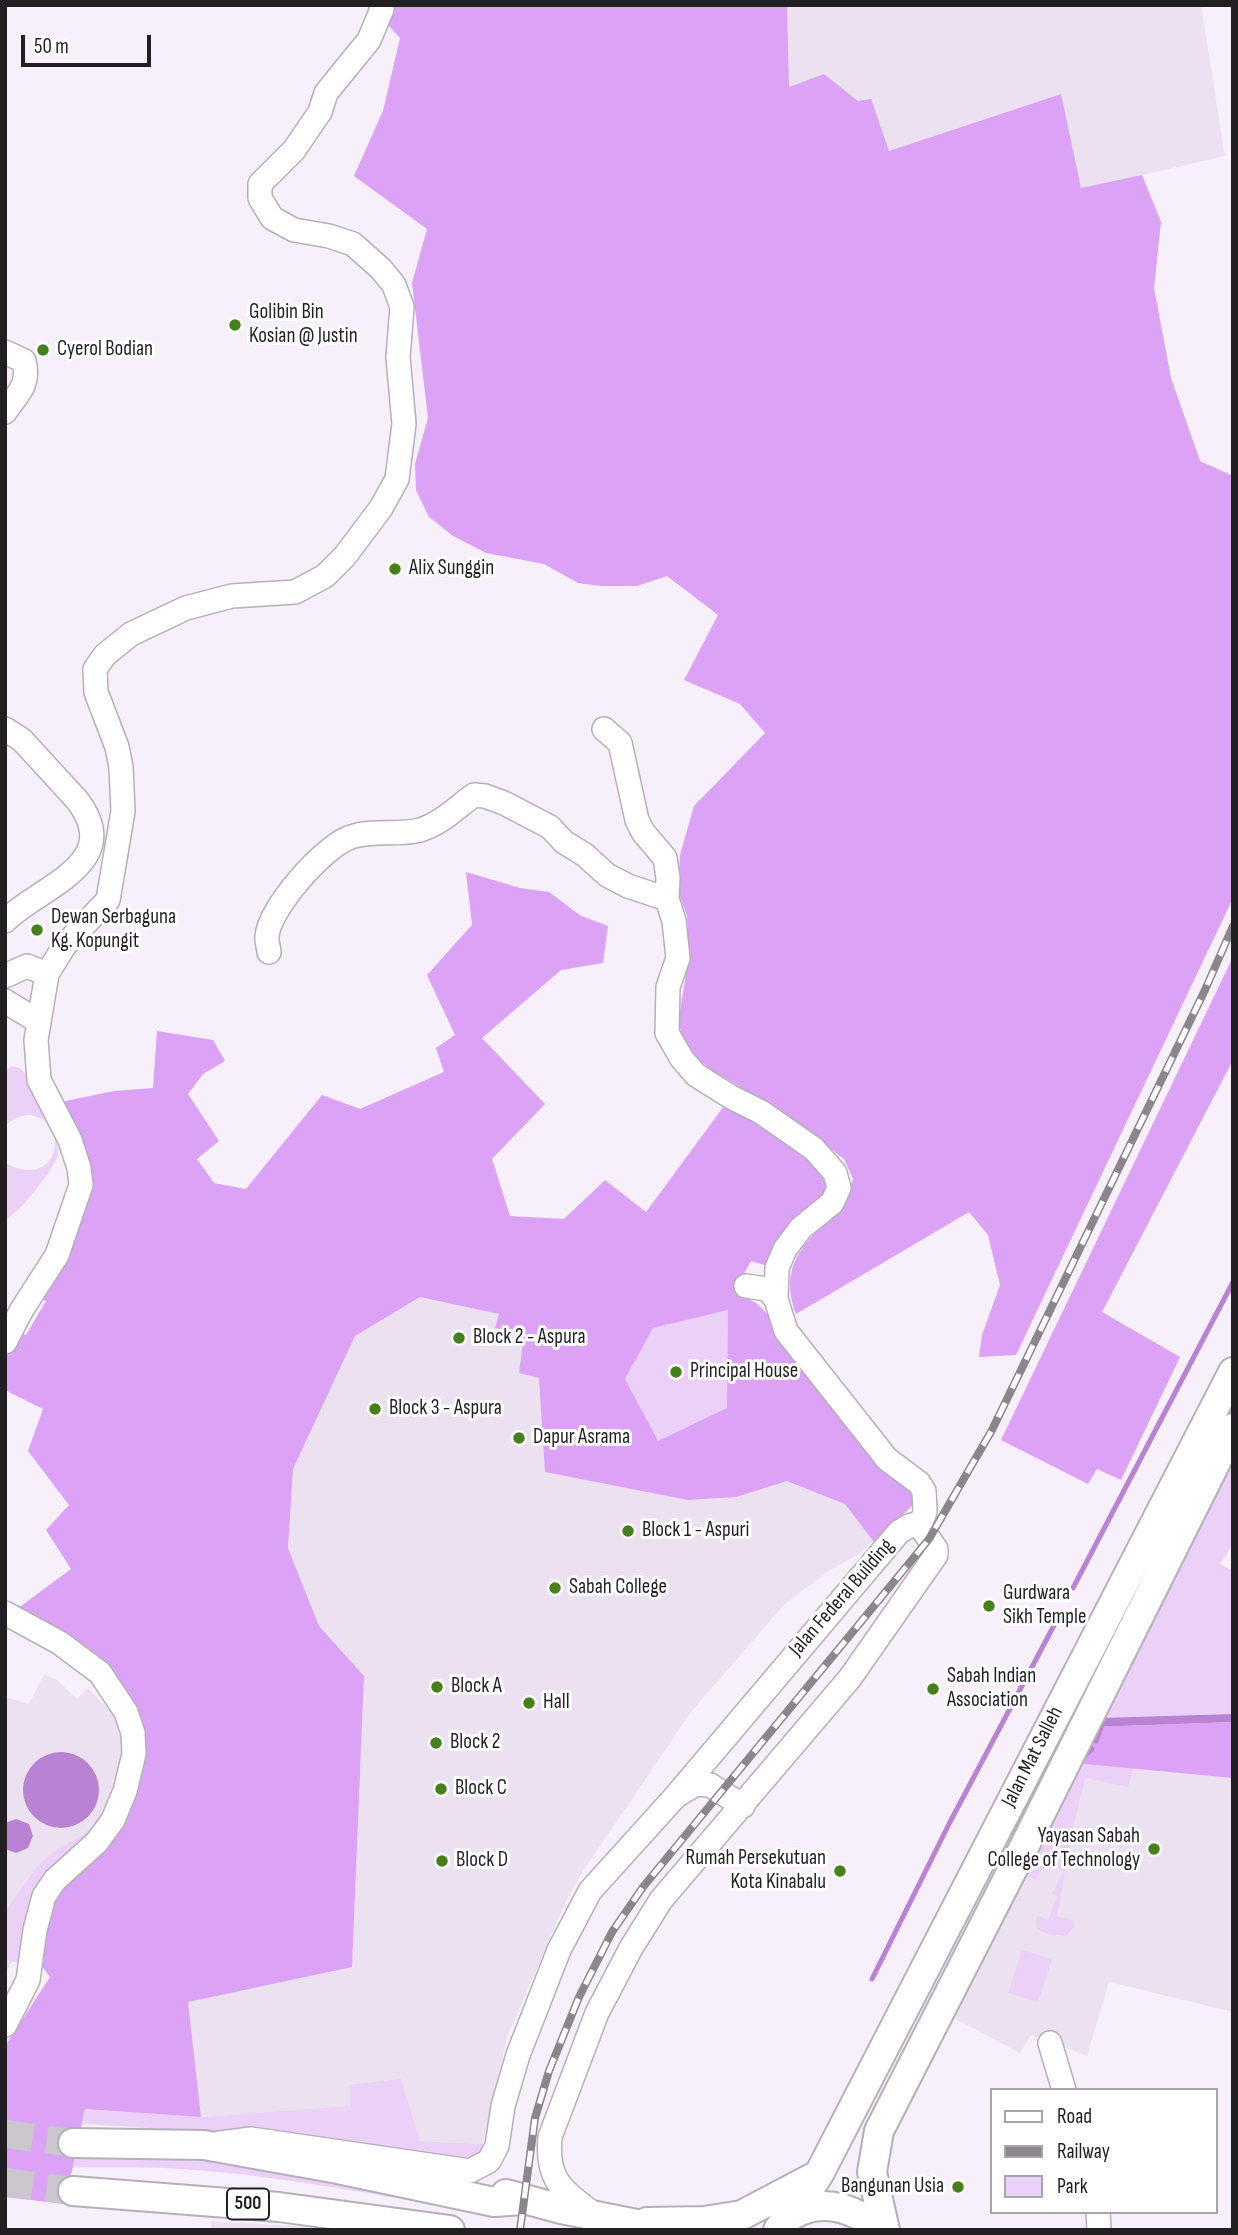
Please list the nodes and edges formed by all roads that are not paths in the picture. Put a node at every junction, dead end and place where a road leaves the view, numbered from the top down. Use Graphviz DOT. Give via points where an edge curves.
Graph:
graph roads {
  1 [pos="381,5"];
  2 [pos="5,352"];
  3 [pos="5,412"];
  4 [pos="5,729"];
  5 [pos="604,729"];
  6 [pos="667,899"];
  7 [pos="5,921"];
  8 [pos="270,953"];
  9 [pos="47,974"];
  10 [pos="5,976"];
  11 [pos="5,1001"];
  12 [pos="39,1022"];
  13 [pos="746,1286"];
  14 [pos="776,1300"];
  15 [pos="5,1342"];
  16 [pos="1233,1372"];
  17 [pos="1233,1428"];
  18 [pos="920,1526"];
  19 [pos="5,1613"];
  20 [pos="675,1797"];
  21 [pos="743,1806"];
  22 [pos="5,2025"];
  23 [pos="1050,2043"];
  24 [pos="1063,2088"];
  25 [pos="73,2143"];
  26 [pos="204,2145"];
  27 [pos="819,2174"];
  28 [pos="72,2191"];
  29 [pos="596,2216"];
  30 [pos="363,2219"];
  31 [pos="630,2222"];
  32 [pos="780,2225"];
  33 [pos="391,2230"];
  34 [pos="450,2230"];
  35 [pos="667,2230"];
  36 [pos="885,2230"];
  1 -- 9 [label="street" via="369,40 326,93 320,112 294,150 260,184 260,198 272,218 294,230 353,244 394,285 402,307 398,357 404,424 397,480 345,556 325,576 295,592 232,596 186,608 131,634 95,669 96,692 121,767 123,811 108,900 65,945"];
  2 -- 3 [label="street" via="24,361 28,377"];
  4 -- 7 [label="street" via="22,740 83,808 92,837 80,866"];
  5 -- 6 [label="street" via="620,743 637,820 665,858"];
  6 -- 8 [label="street" via="607,875 550,827 504,803 474,795 421,829 349,837 327,852 288,893 267,936"];
  6 -- 14 [label="street" via="678,958 666,1007 667,1033 673,1046 696,1075 794,1135 835,1172 839,1188 832,1203 801,1228 785,1249 777,1268"];
  9 -- 10 [label="street" via="27,966"];
  9 -- 12 [label="street"];
  11 -- 12 [label="street"];
  12 -- 15 [label="street" via="39,1080 70,1140 81,1185 57,1255"];
  13 -- 14 [label="street" via="767,1289"];
  14 -- 18 [label="street" via="786,1331 887,1459 919,1483 925,1512"];
  16 -- 27 [label="main road, Jalan Mat Salleh"];
  17 -- 36 [label="main road, Jalan Mat Salleh" via="879,2131 872,2172"];
  18 -- 20 [label="street, Jalan Federal Building" via="911,1525 900,1532"];
  18 -- 21 [label="street, Jalan Federal Building" via="936,1555 850,1678"];
  19 -- 22 [label="street" via="60,1643 100,1672 126,1712 134,1754 113,1821 44,1896 28,1980"];
  20 -- 21 [label="street" via="696,1784 710,1785"];
  20 -- 26 [label="street, Jalan Federal Building" via="590,1891 559,1950 518,2055 497,2146 489,2161 470,2171 251,2139"];
  21 -- 29 [label="street, Jalan Federal Building" via="661,1900 631,1948 597,2013 550,2137 552,2176"];
  23 -- 24 [label="street"];
  25 -- 26 [label="main road, 500"];
  26 -- 29 [label="main road, 500" via="494,2202 524,2200"];
  27 -- 31 [label="main road" via="742,2215 704,2221"];
  27 -- 32 [label="main road, Jalan Mat Salleh"];
  28 -- 30 [label="main road, 500" via="194,2199"];
  29 -- 31 [label="main road, 500"];
  30 -- 33 [label="main road, 500"];
  30 -- 34 [label="main road, 500"];
  31 -- 35 [label="main road, 500"];
  32 -- 36 [label="main road" via="810,2206 828,2204"];
}
